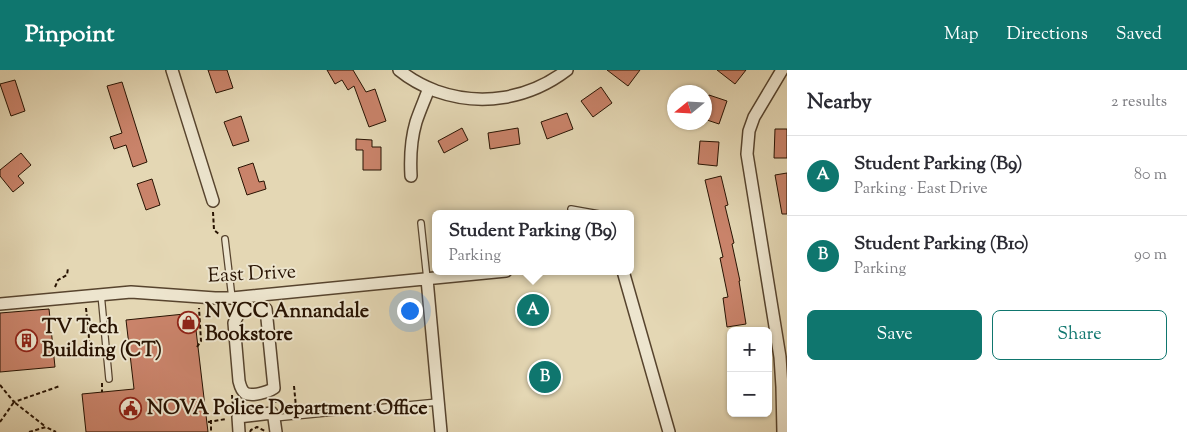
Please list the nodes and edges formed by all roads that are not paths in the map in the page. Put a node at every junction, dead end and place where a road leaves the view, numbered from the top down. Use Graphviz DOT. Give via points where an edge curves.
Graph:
graph roads {
  1 [pos="172,70"];
  2 [pos="399,70"];
  3 [pos="567,70"];
  4 [pos="782,70"];
  5 [pos="429,88"];
  6 [pos="411,176"];
  7 [pos="213,201"];
  8 [pos="571,209"];
  9 [pos="577,210"];
  10 [pos="422,223"];
  11 [pos="225,239"];
  12 [pos="466,275"];
  13 [pos="624,275"];
  14 [pos="427,279"];
  15 [pos="100,294"];
  16 [pos="266,295"];
  17 [pos="232,298"];
  18 [pos="0,304"];
  19 [pos="266,308"];
  20 [pos="239,313"];
  21 [pos="784,357"];
  22 [pos="109,379"];
  23 [pos="438,402"];
  24 [pos="274,418"];
  25 [pos="239,432"];
  26 [pos="276,432"];
  27 [pos="441,432"];
  28 [pos="670,432"];
  29 [pos="783,432"];
  1 -- 7 [label="street"];
  2 -- 5 [label="street"];
  3 -- 5 [label="street" via="524,93 486,100 447,95"];
  4 -- 21 [label="street" via="754,117 747,154"];
  5 -- 6 [label="street" via="412,140"];
  8 -- 9 [label="lane"];
  10 -- 14 [label="lane"];
  11 -- 17 [label="lane"];
  12 -- 14 [label="street, East Drive"];
  13 -- 28 [label="street"];
  14 -- 16 [label="street, East Drive"];
  14 -- 23 [label="street"];
  15 -- 17 [label="street, East Drive" via="138,292"];
  15 -- 18 [label="street, East Drive"];
  15 -- 22 [label="lane"];
  16 -- 17 [label="street, East Drive"];
  16 -- 19 [label="street"];
  17 -- 20 [label="street"];
  19 -- 20 [label="street" via="247,308"];
  19 -- 20 [label="street" via="274,388 263,393 245,393 240,385 234,323"];
  21 -- 29 [label="street"];
  23 -- 24 [label="lane"];
  23 -- 27 [label="street"];
  24 -- 25 [label="street" via="272,413 238,416"];
  24 -- 26 [label="street"];
}
